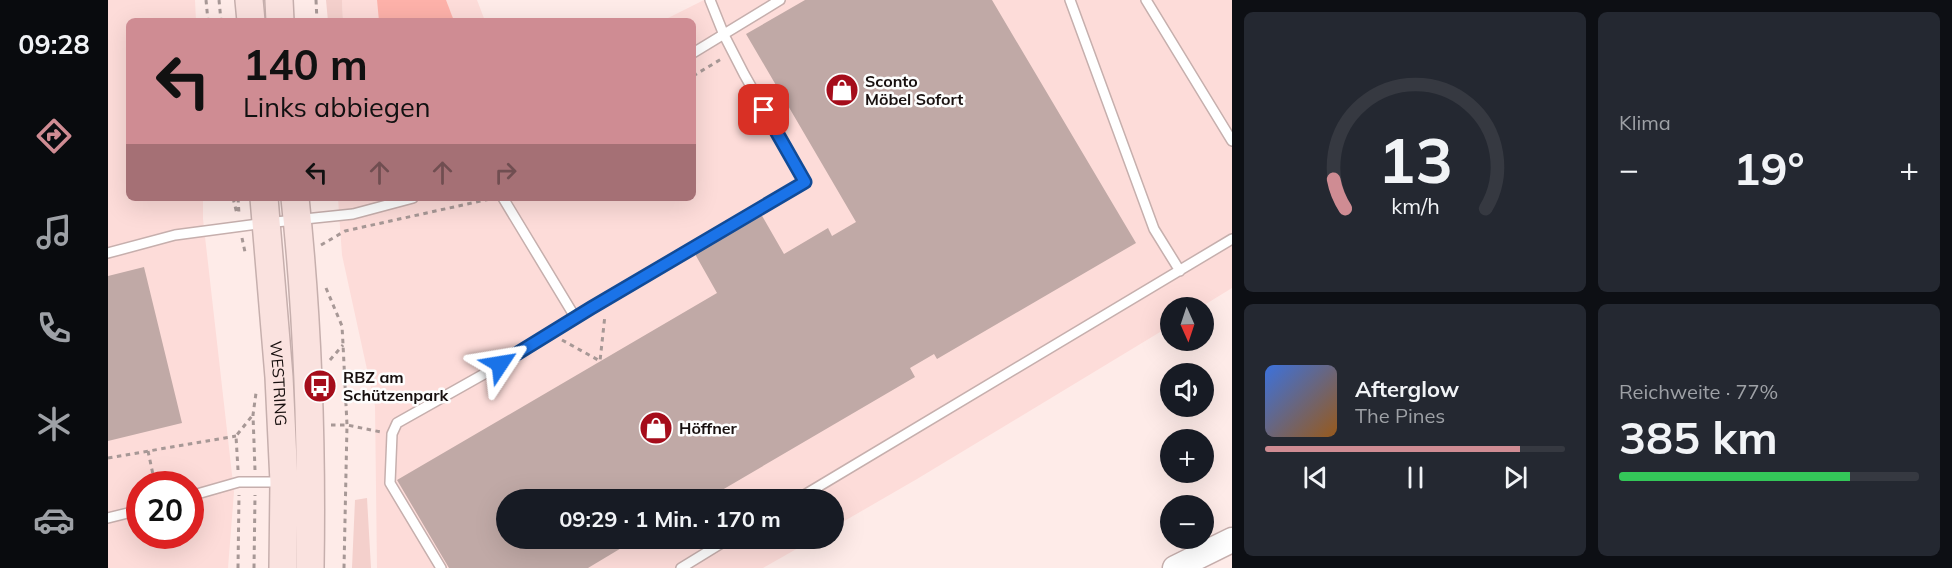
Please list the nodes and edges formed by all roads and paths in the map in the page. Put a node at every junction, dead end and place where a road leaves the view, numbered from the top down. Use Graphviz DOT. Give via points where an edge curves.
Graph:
graph roads {
  1 [pos="206,0"];
  2 [pos="219,0"];
  3 [pos="249,0"];
  4 [pos="279,0"];
  5 [pos="316,0"];
  6 [pos="710,0"];
  7 [pos="780,0"];
  8 [pos="1070,0"];
  9 [pos="1146,0"];
  10 [pos="208,18"];
  11 [pos="221,18"];
  12 [pos="251,18"];
  13 [pos="280,18"];
  14 [pos="317,18"];
  15 [pos="724,35"];
  16 [pos="696,51"];
  17 [pos="732,52"];
  18 [pos="696,74"];
  19 [pos="1232,141"];
  20 [pos="402,201"];
  21 [pos="478,201"];
  22 [pos="505,201"];
  23 [pos="265,211"];
  24 [pos="304,213"];
  25 [pos="1232,239"];
  26 [pos="321,245"];
  27 [pos="322,252"];
  28 [pos="108,253"];
  29 [pos="1180,271"];
  30 [pos="324,278"];
  31 [pos="606,298"];
  32 [pos="575,317"];
  33 [pos="562,339"];
  34 [pos="347,425"];
  35 [pos="392,434"];
  36 [pos="236,436"];
  37 [pos="148,451"];
  38 [pos="108,458"];
  39 [pos="152,471"];
  40 [pos="284,482"];
  41 [pos="814,489"];
  42 [pos="204,492"];
  43 [pos="126,514"];
  44 [pos="108,518"];
  45 [pos="1232,540"];
  46 [pos="712,549"];
  47 [pos="297,560"];
  48 [pos="344,568"];
  49 [pos="441,568"];
  50 [pos="681,568"];
  51 [pos="1175,568"];
  1 -- 10 [label="path"];
  2 -- 11 [label="path"];
  3 -- 12 [label="main road"];
  4 -- 13 [label="main road"];
  5 -- 14 [label="path"];
  6 -- 15 [label="lane"];
  7 -- 15 [label="lane"];
  8 -- 29 [label="lane" via="1154,229"];
  9 -- 19 [label="lane"];
  15 -- 16 [label="lane"];
  15 -- 17 [label="lane"];
  17 -- 18 [label="path"];
  17 -- 31 [label="lane" via="805,182"];
  20 -- 24 [label="lane" via="353,214"];
  21 -- 26 [label="path" via="345,231"];
  22 -- 32 [label="lane"];
  23 -- 24 [label="lane"];
  23 -- 28 [label="lane"];
  23 -- 40 [label="main road, WESTRING"];
  24 -- 26 [label="path"];
  24 -- 47 [label="main road, WESTRING" via="312,480"];
  25 -- 29 [label="lane"];
  26 -- 27 [label="path"];
  29 -- 41 [label="lane"];
  30 -- 34 [label="path" via="342,326"];
  31 -- 32 [label="lane"];
  31 -- 33 [label="path" via="600,361"];
  32 -- 35 [label="lane" via="397,423"];
  34 -- 35 [label="path"];
  34 -- 48 [label="path"];
  35 -- 49 [label="lane" via="390,483"];
  36 -- 37 [label="path"];
  37 -- 38 [label="path"];
  37 -- 39 [label="path"];
  40 -- 42 [label="lane" via="239,482"];
  40 -- 47 [label="main road, WESTRING"];
  43 -- 44 [label="lane"];
  45 -- 51 [label="street"];
  46 -- 50 [label="lane"];
}
